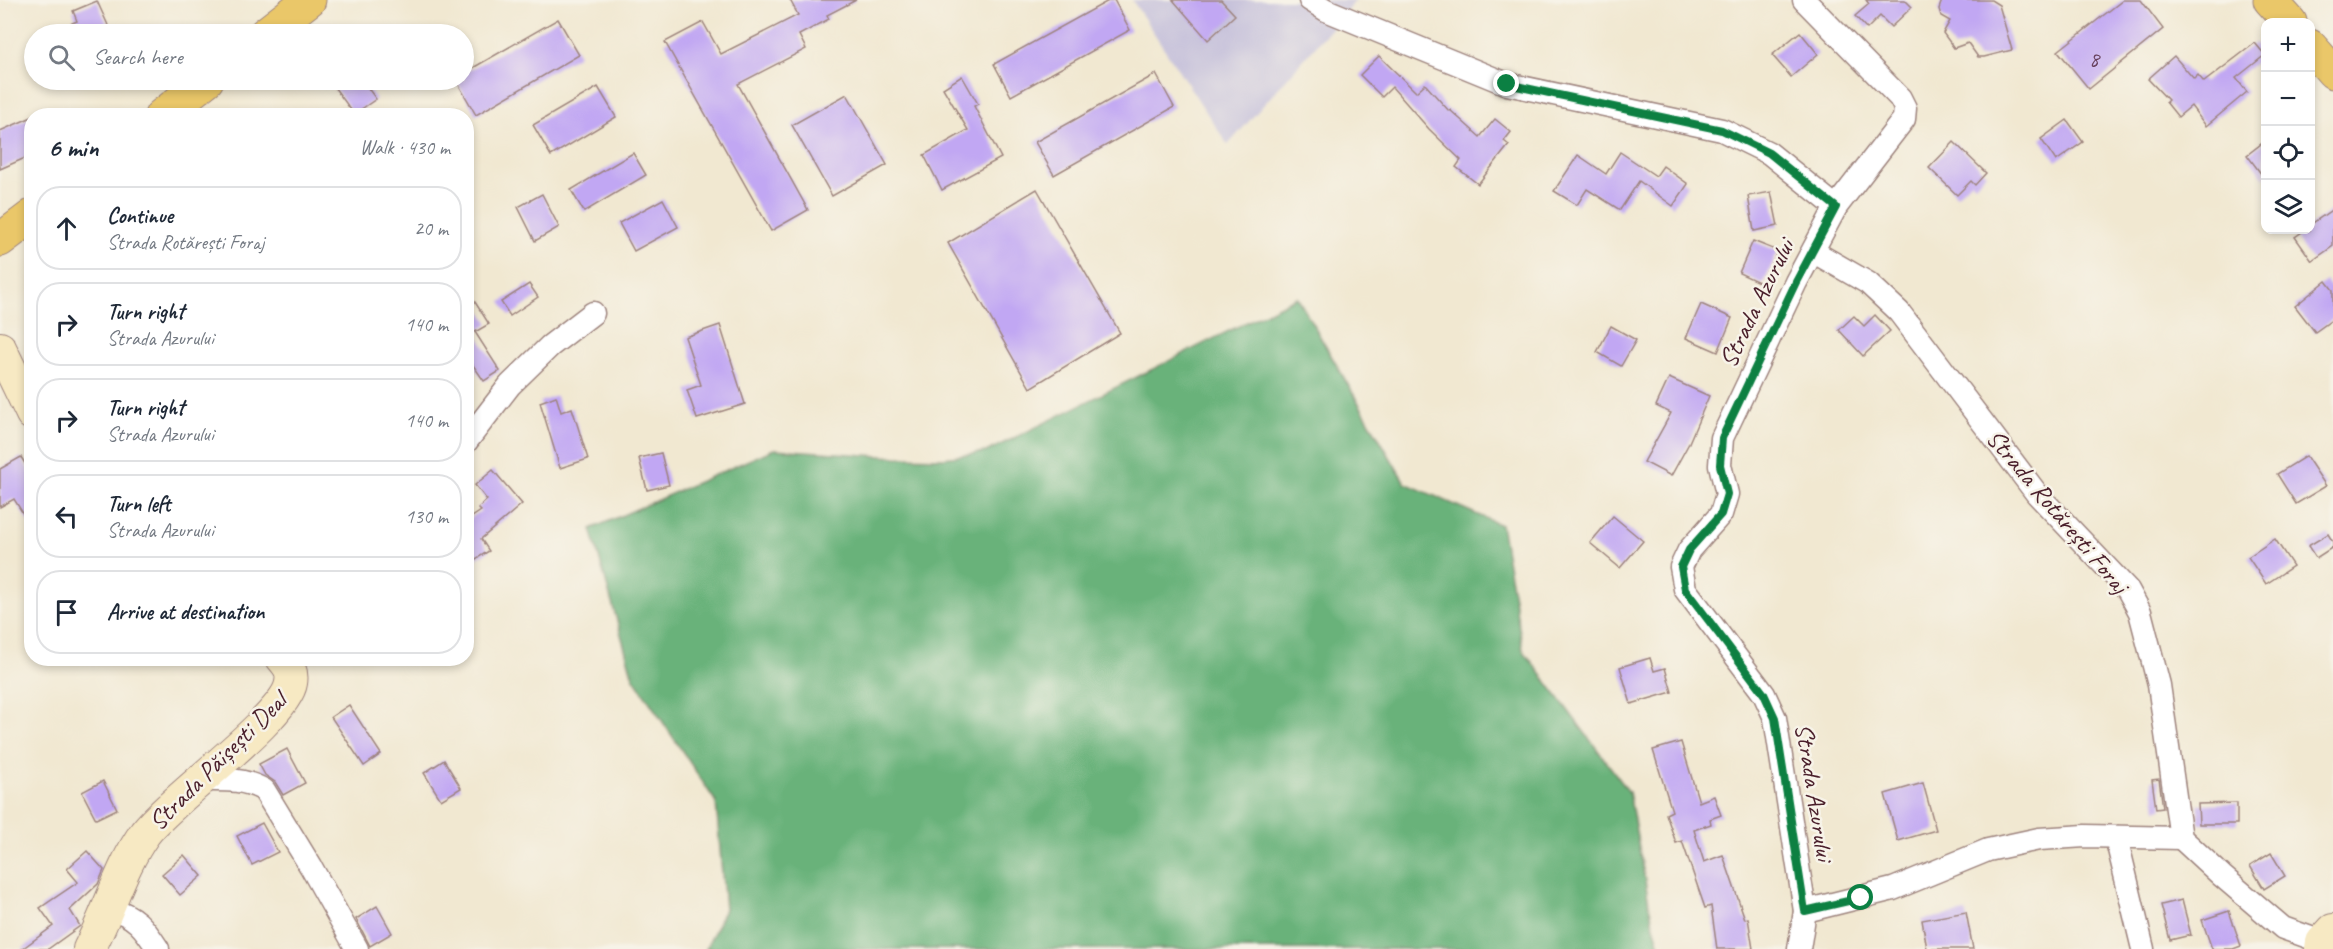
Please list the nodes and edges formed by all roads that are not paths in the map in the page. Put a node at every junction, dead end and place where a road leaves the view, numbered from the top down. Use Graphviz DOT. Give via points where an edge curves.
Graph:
graph roads {
  1 [pos="309,0"];
  2 [pos="1310,0"];
  3 [pos="1804,0"];
  4 [pos="2270,0"];
  5 [pos="2286,18"];
  6 [pos="278,24"];
  7 [pos="2315,52"];
  8 [pos="2333,72"];
  9 [pos="194,90"];
  10 [pos="171,108"];
  11 [pos="1836,207"];
  12 [pos="24,222"];
  13 [pos="0,240"];
  14 [pos="1814,252"];
  15 [pos="593,313"];
  16 [pos="0,348"];
  17 [pos="24,398"];
  18 [pos="474,431"];
  19 [pos="290,666"];
  20 [pos="199,780"];
  21 [pos="2116,837"];
  22 [pos="2181,838"];
  23 [pos="110,908"];
  24 [pos="1805,911"];
  25 [pos="2325,940"];
  26 [pos="89,949"];
  27 [pos="158,949"];
  28 [pos="357,949"];
  29 [pos="1799,949"];
  30 [pos="2143,949"];
  1 -- 6 [label="main road"];
  2 -- 11 [label="street" via="1507,84 1722,130 1769,153"];
  3 -- 11 [label="street, Strada Azurului" via="1900,98 1905,108 1904,119"];
  4 -- 5 [label="main road"];
  7 -- 8 [label="main road"];
  9 -- 10 [label="main road"];
  11 -- 14 [label="street, Strada Azurului"];
  12 -- 13 [label="main road"];
  14 -- 22 [label="street, Strada Rotărești Foraj" via="1868,283 1899,312 2037,494 2128,590 2140,612 2159,685"];
  14 -- 24 [label="street, Strada Azurului" via="1722,438 1720,465 1727,494 1721,514 1689,550 1681,567 1685,589 1764,694 1775,718"];
  15 -- 18 [label="street" via="550,346 510,385"];
  16 -- 17 [label="street"];
  19 -- 20 [label="street, Strada Păișești Deal" via="291,684 284,699"];
  20 -- 23 [label="street, Strada Păișești Deal" via="145,834 129,858"];
  20 -- 28 [label="street" via="232,779 264,790"];
  21 -- 22 [label="street"];
  21 -- 24 [label="street" via="2039,839 1988,850 1893,889"];
  21 -- 30 [label="street"];
  22 -- 25 [label="street" via="2283,928"];
  23 -- 26 [label="street, Strada Păișești Deal"];
  23 -- 27 [label="street" via="137,921"];
  24 -- 29 [label="street, Strada Azurului"];
}
